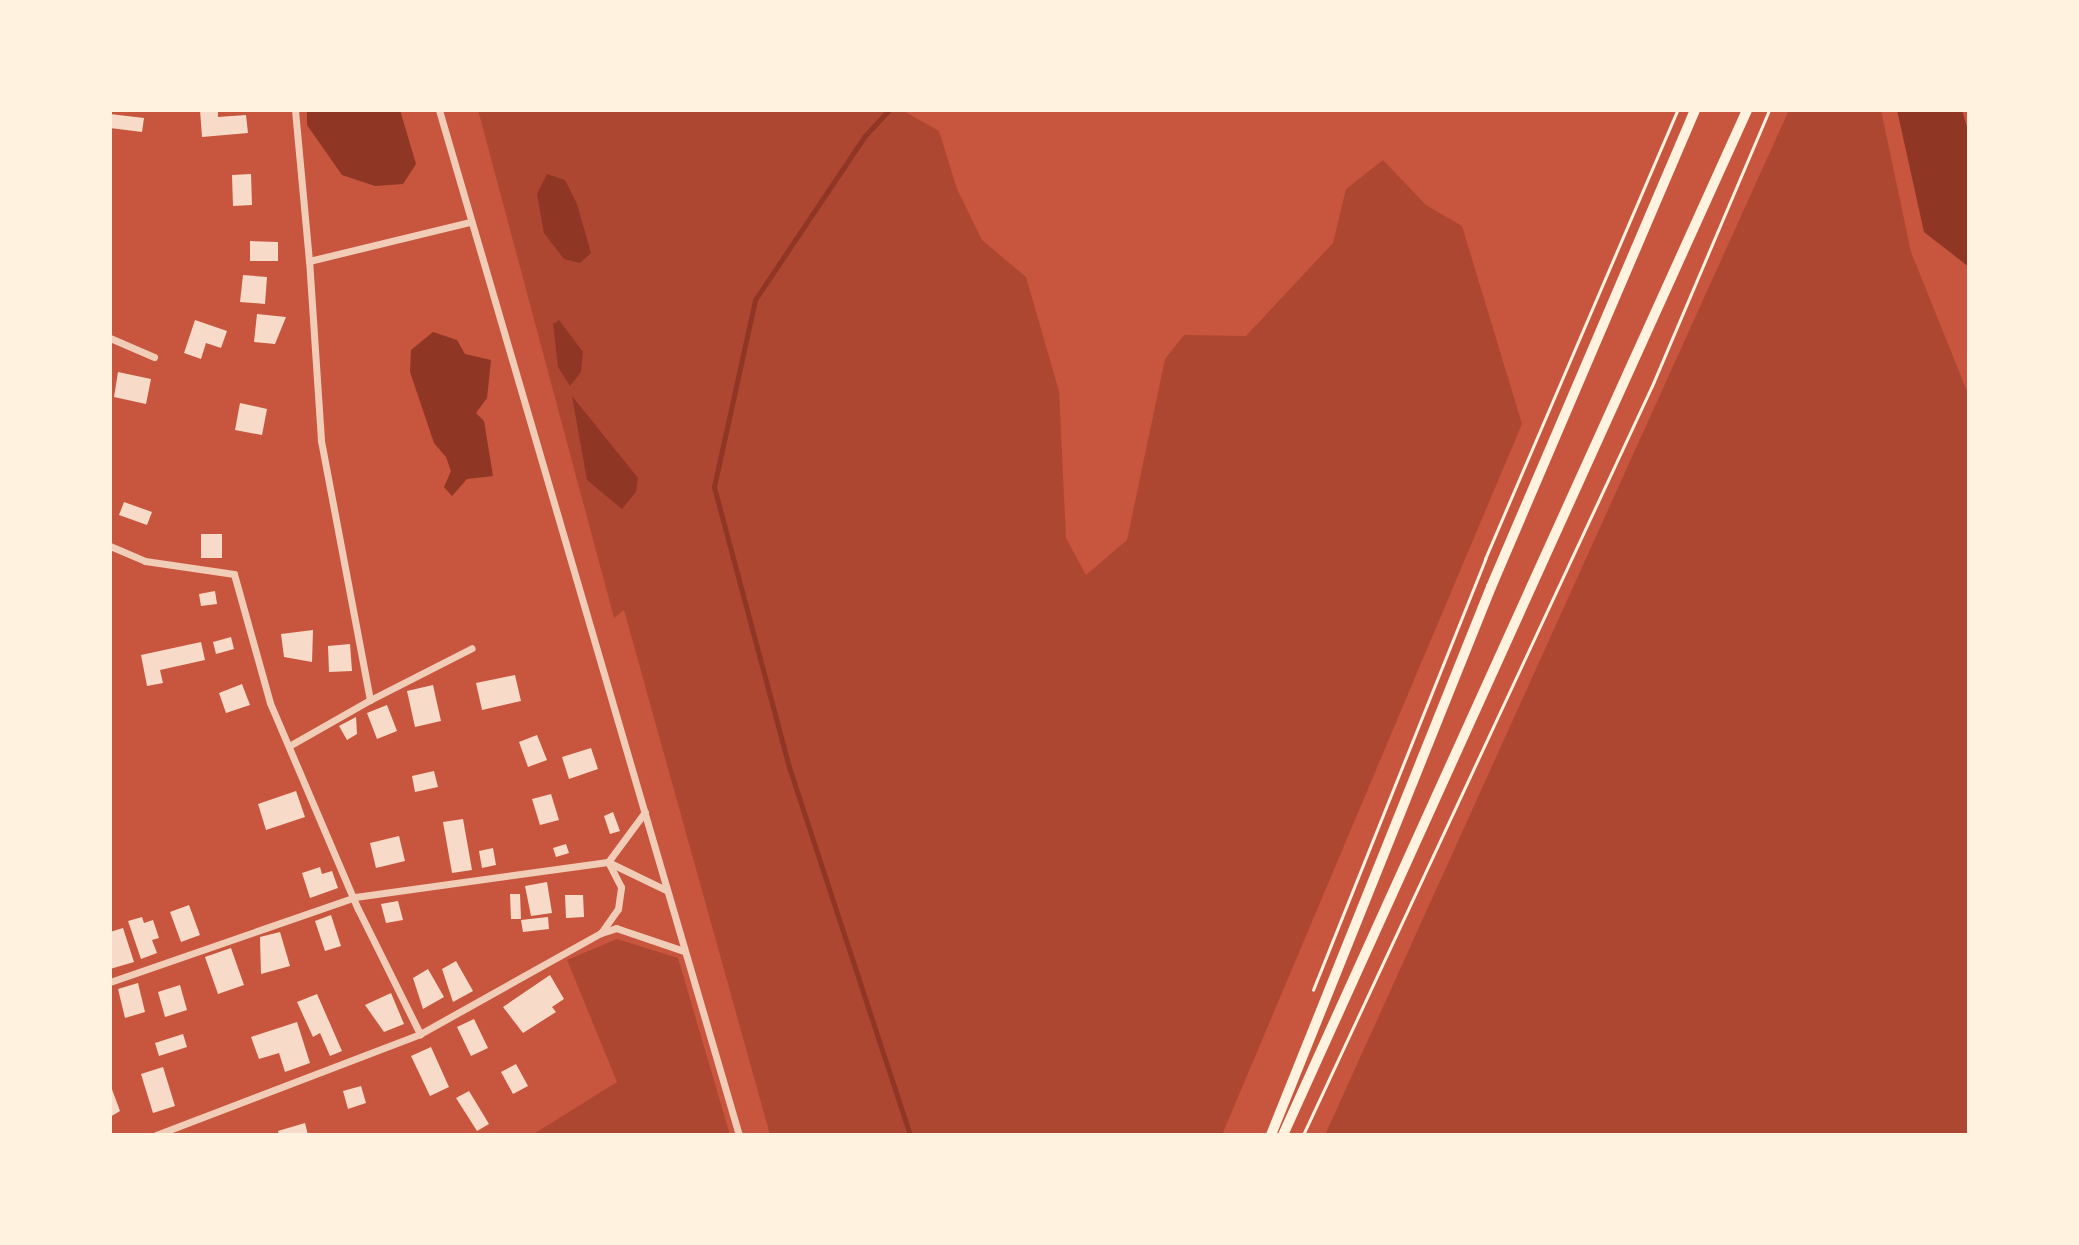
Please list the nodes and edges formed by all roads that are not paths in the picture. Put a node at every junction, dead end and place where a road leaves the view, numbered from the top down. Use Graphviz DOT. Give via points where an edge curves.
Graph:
graph roads {
  1 [pos="295,110"];
  2 [pos="439,110"];
  3 [pos="1747,110"];
  4 [pos="1693,116"];
  5 [pos="470,222"];
  6 [pos="309,261"];
  7 [pos="110,338"];
  8 [pos="154,357"];
  9 [pos="110,545"];
  10 [pos="472,648"];
  11 [pos="370,700"];
  12 [pos="289,746"];
  13 [pos="645,812"];
  14 [pos="608,862"];
  15 [pos="667,890"];
  16 [pos="355,897"];
  17 [pos="601,933"];
  18 [pos="684,951"];
  19 [pos="110,982"];
  20 [pos="420,1034"];
  21 [pos="156,1135"];
  22 [pos="739,1135"];
  23 [pos="1271,1135"];
  24 [pos="1283,1135"];
  1 -- 6 [label="street"];
  2 -- 5 [label="street"];
  3 -- 24 [label="main road"];
  4 -- 23 [label="main road" via="1491,587"];
  5 -- 6 [label="street"];
  5 -- 13 [label="street"];
  6 -- 11 [label="street" via="321,440"];
  7 -- 8 [label="street"];
  9 -- 12 [label="street" via="145,561 234,574 270,703"];
  10 -- 11 [label="street"];
  11 -- 12 [label="street"];
  12 -- 16 [label="street"];
  13 -- 14 [label="street"];
  13 -- 15 [label="street"];
  14 -- 15 [label="street"];
  14 -- 16 [label="street"];
  14 -- 17 [label="street" via="621,887 618,909"];
  15 -- 18 [label="street"];
  16 -- 19 [label="street"];
  16 -- 20 [label="street"];
  17 -- 18 [label="street" via="616,928"];
  17 -- 20 [label="street"];
  18 -- 22 [label="street"];
  20 -- 21 [label="street"];
}
